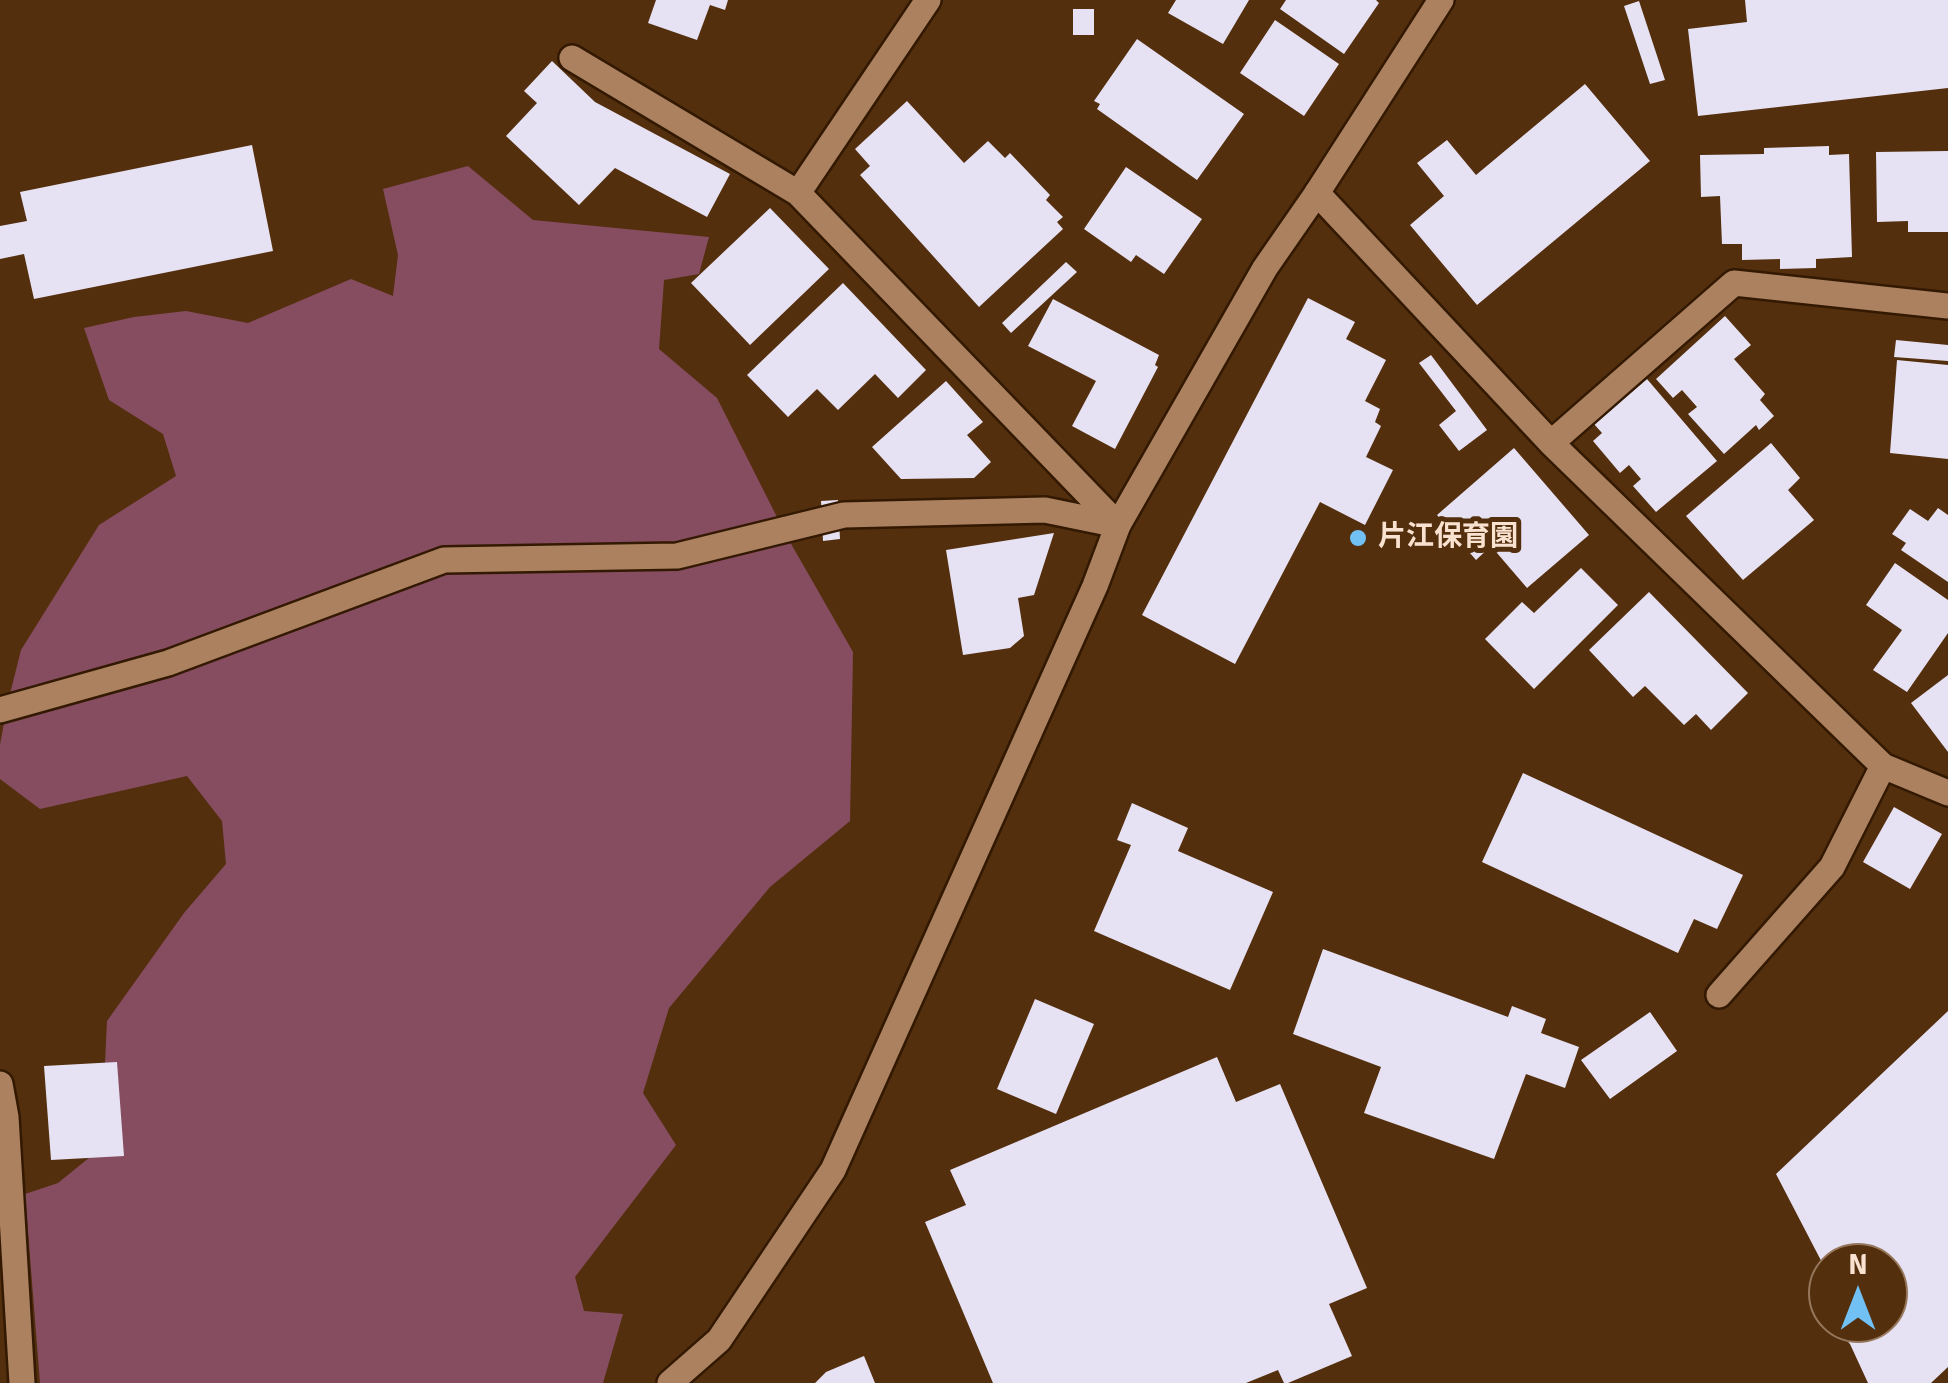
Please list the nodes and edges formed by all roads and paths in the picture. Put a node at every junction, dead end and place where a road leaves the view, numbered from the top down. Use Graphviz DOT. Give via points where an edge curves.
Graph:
graph roads {
  1 [pos="928,0"];
  2 [pos="1441,0"];
  3 [pos="572,58"];
  4 [pos="798,193"];
  5 [pos="1317,193"];
  6 [pos="1948,306"];
  7 [pos="1551,443"];
  8 [pos="1118,525"];
  9 [pos="0,710"];
  10 [pos="1883,766"];
  11 [pos="1948,792"];
  12 [pos="1719,995"];
  13 [pos="0,1084"];
  14 [pos="22,1383"];
  15 [pos="670,1383"];
  1 -- 4 [label="street"];
  2 -- 5 [label="street"];
  3 -- 4 [label="street"];
  4 -- 8 [label="street"];
  5 -- 7 [label="street"];
  5 -- 8 [label="street" via="1264,268"];
  6 -- 7 [label="street" via="1734,284"];
  7 -- 10 [label="street"];
  8 -- 9 [label="street" via="1044,510 844,514 676,556 444,560 168,663"];
  8 -- 15 [label="street" via="833,1170 719,1340"];
  10 -- 11 [label="street"];
  10 -- 12 [label="street" via="1832,867"];
  13 -- 14 [label="street"];
}
